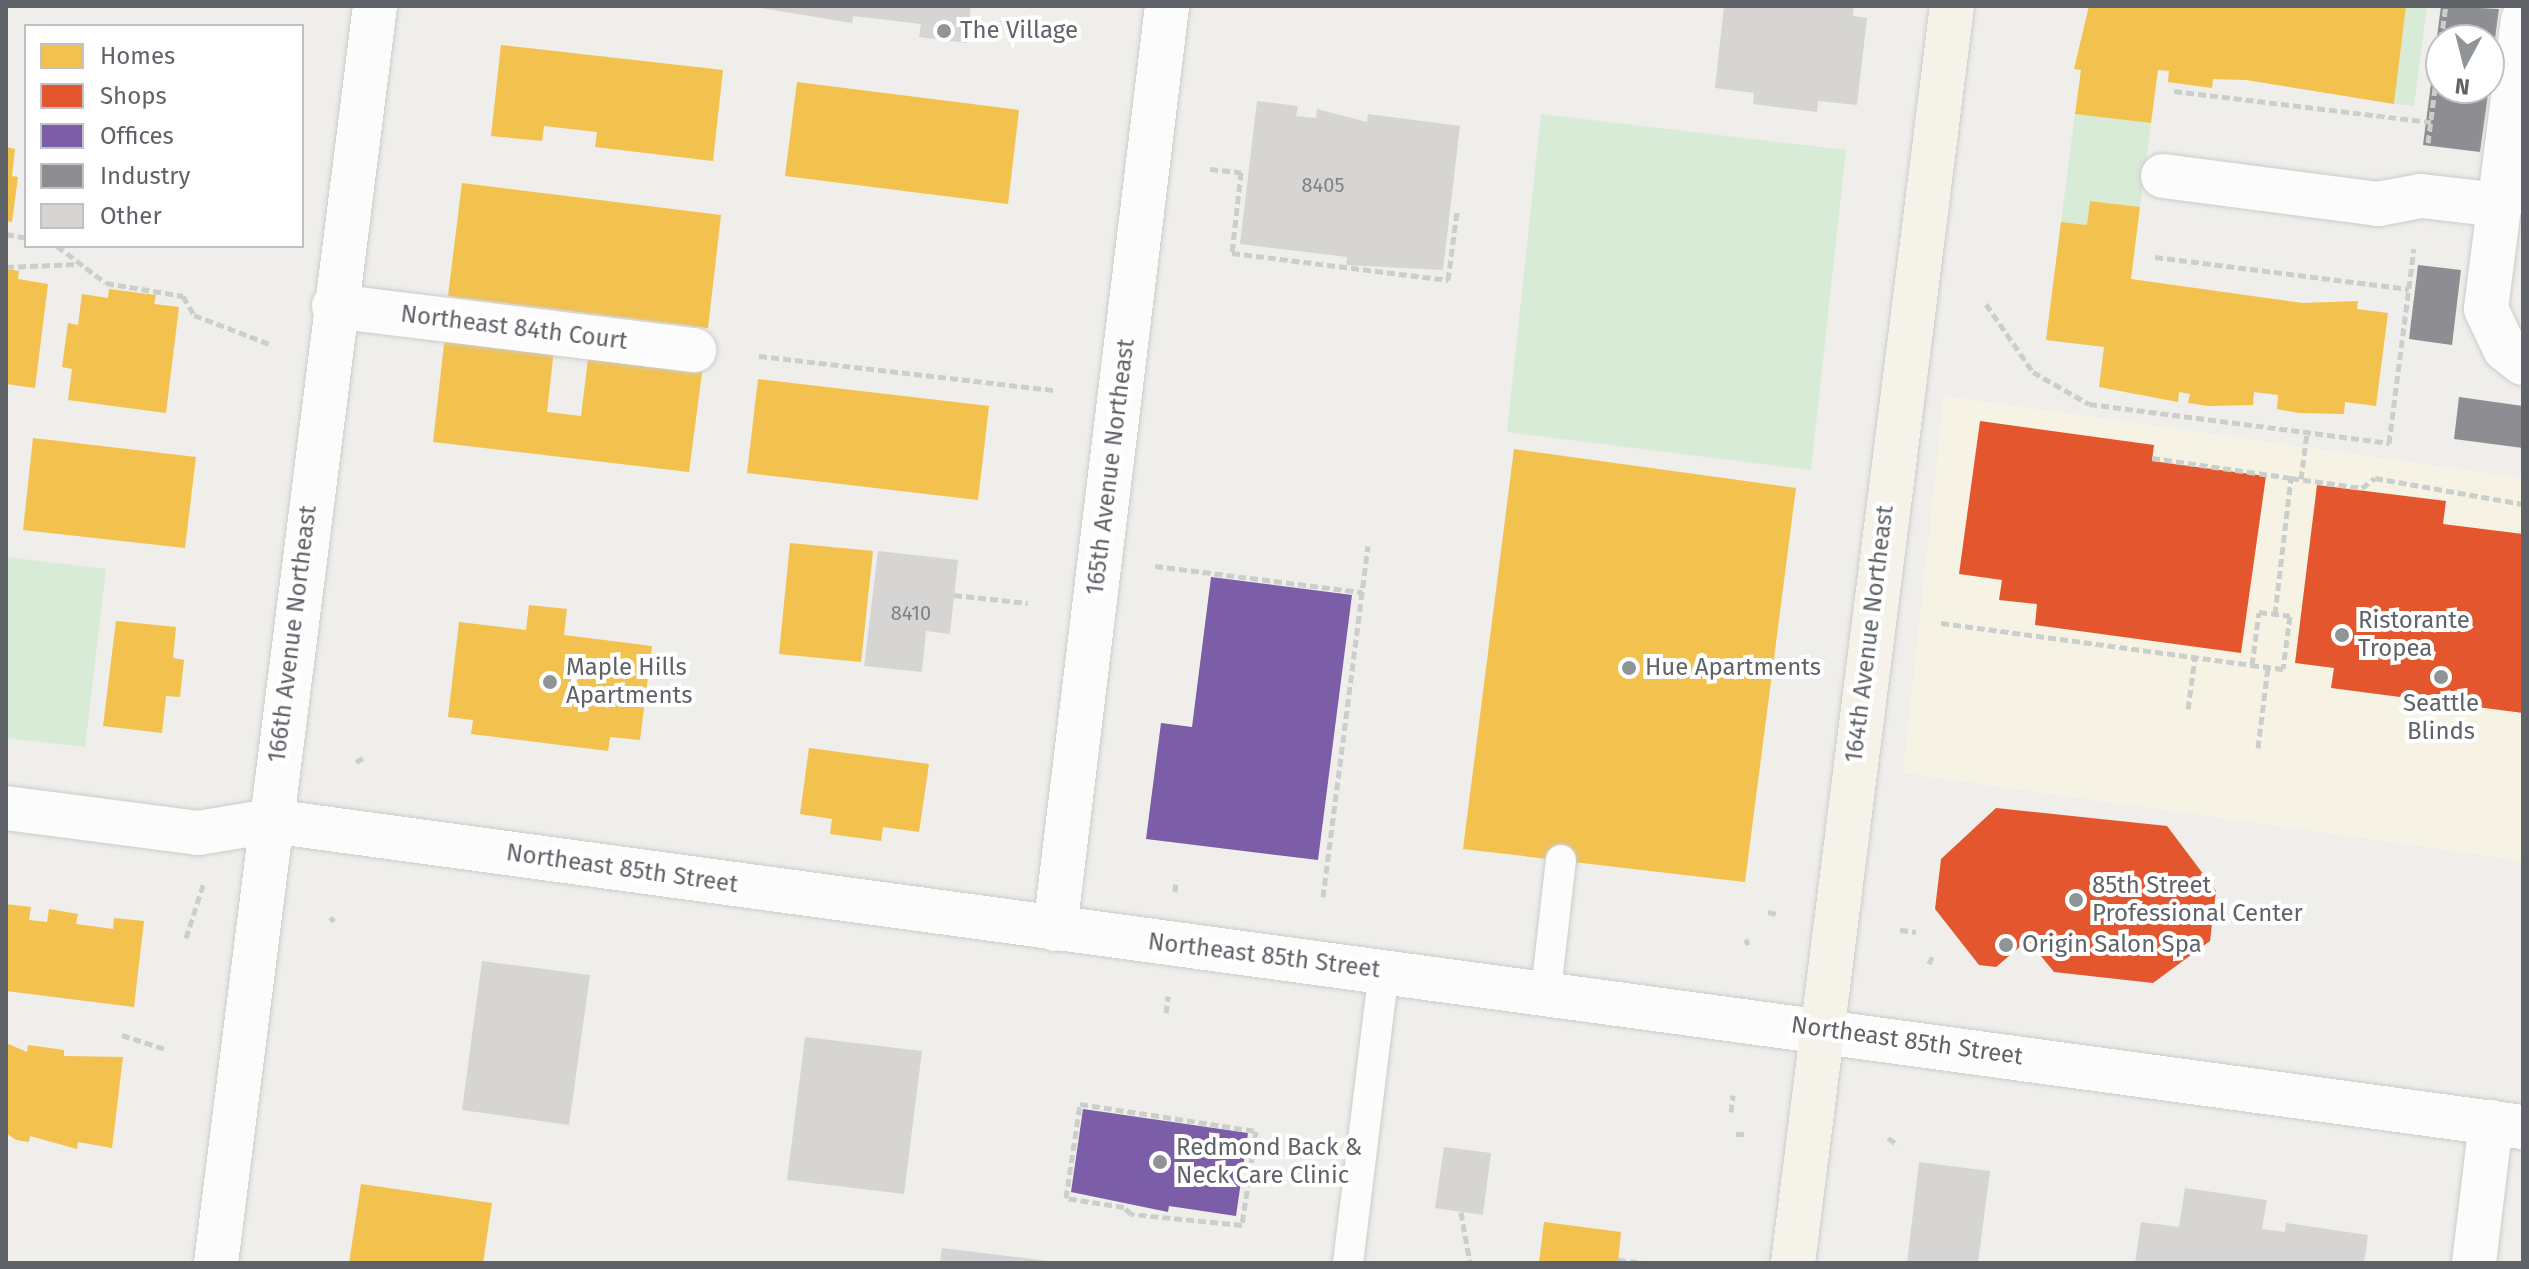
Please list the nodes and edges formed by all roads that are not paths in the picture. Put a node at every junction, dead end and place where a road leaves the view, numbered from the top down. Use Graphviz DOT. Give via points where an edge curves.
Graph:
graph roads {
  1 [pos="375,6"];
  2 [pos="1167,6"];
  3 [pos="1952,6"];
  4 [pos="2523,20"];
  5 [pos="2163,176"];
  6 [pos="2500,205"];
  7 [pos="334,306"];
  8 [pos="694,350"];
  9 [pos="2523,363"];
  10 [pos="6,808"];
  11 [pos="271,821"];
  12 [pos="1561,860"];
  13 [pos="1055,929"];
  14 [pos="1384,970"];
  15 [pos="1546,991"];
  16 [pos="1821,1029"];
  17 [pos="2507,1125"];
  18 [pos="216,1263"];
  19 [pos="1348,1263"];
  20 [pos="1793,1263"];
  21 [pos="2474,1263"];
  1 -- 7 [label="street, 166th Avenue Northeast"];
  2 -- 13 [label="street, 165th Avenue Northeast"];
  3 -- 16 [label="main road, 164th Avenue Northeast"];
  4 -- 6 [label="street"];
  5 -- 6 [label="street" via="2378,204 2421,196"];
  6 -- 9 [label="street" via="2486,309 2505,349"];
  7 -- 8 [label="street, Northeast 84th Court"];
  7 -- 11 [label="street, 166th Avenue Northeast"];
  10 -- 11 [label="street, Northeast 85th Street" via="198,833"];
  11 -- 13 [label="street, Northeast 85th Street"];
  11 -- 18 [label="street, 166th Avenue Northeast"];
  12 -- 15 [label="lane"];
  13 -- 14 [label="street, Northeast 85th Street"];
  14 -- 15 [label="street, Northeast 85th Street"];
  14 -- 19 [label="lane"];
  15 -- 16 [label="street, Northeast 85th Street"];
  16 -- 17 [label="street, Northeast 85th Street"];
  16 -- 20 [label="main road, 164th Avenue Northeast"];
  17 -- 21 [label="street"];
}
